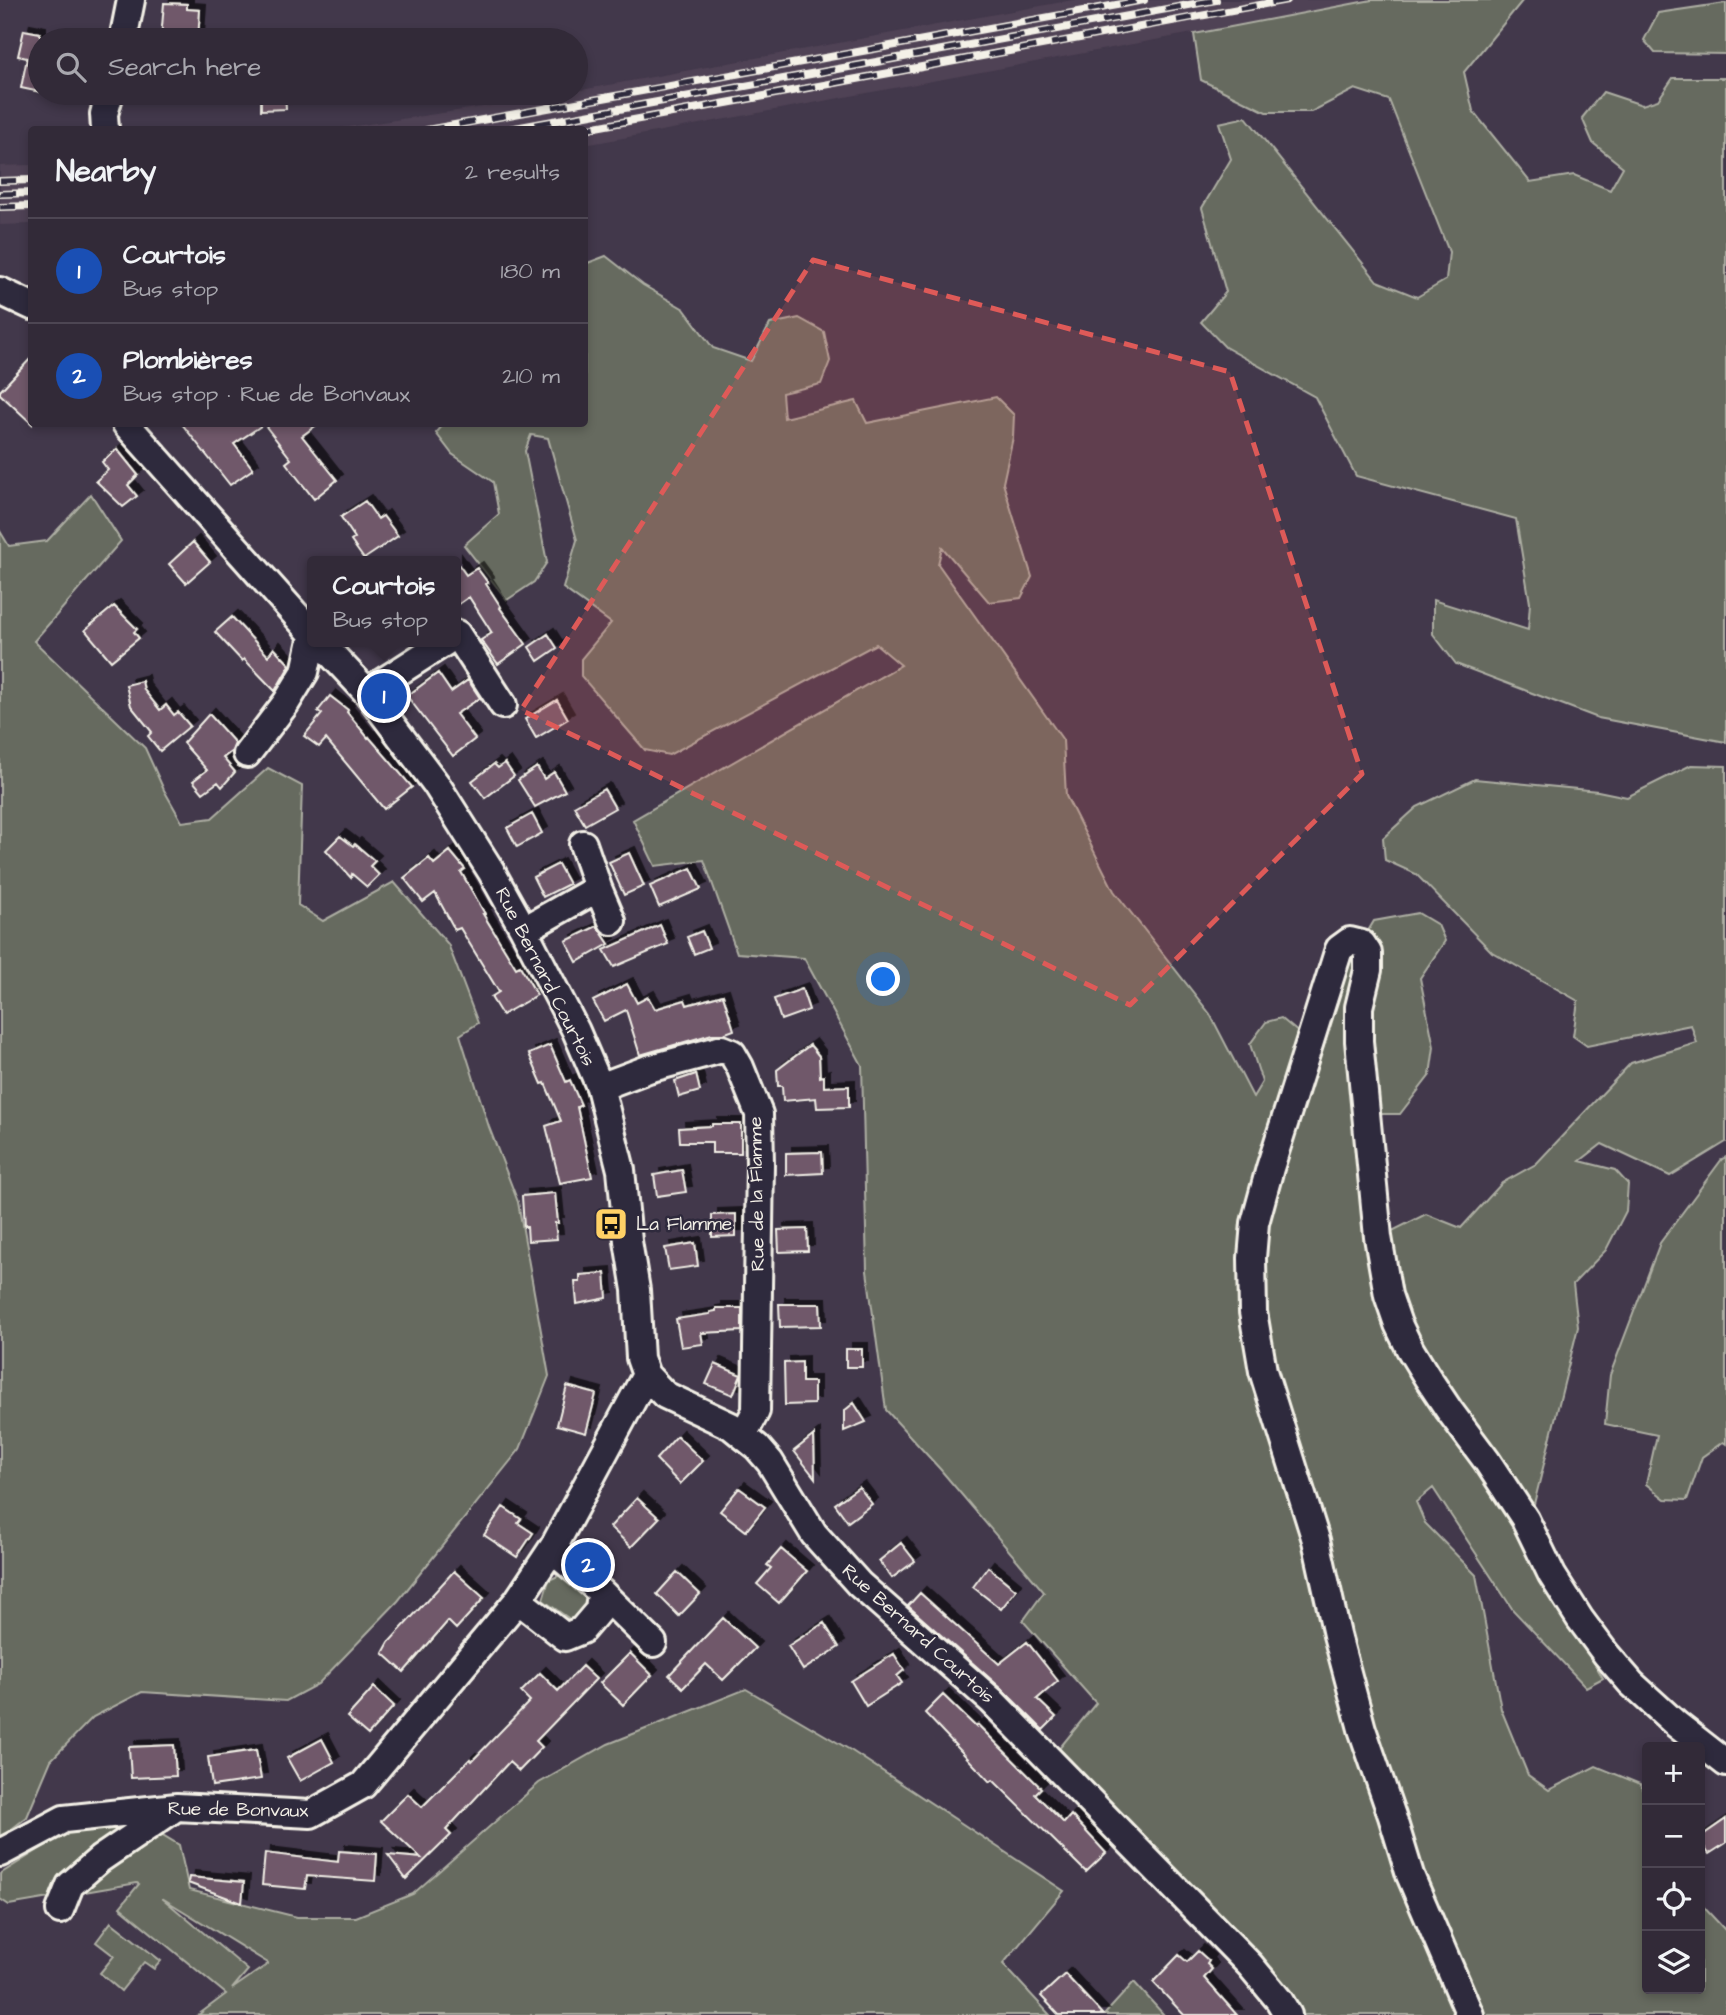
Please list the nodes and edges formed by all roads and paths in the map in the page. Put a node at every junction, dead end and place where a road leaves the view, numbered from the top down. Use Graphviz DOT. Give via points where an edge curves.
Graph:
graph roads {
  1 [pos="131,0"];
  2 [pos="125,28"];
  3 [pos="107,105"];
  4 [pos="105,126"];
  5 [pos="0,291"];
  6 [pos="28,304"];
  7 [pos="129,427"];
  8 [pos="307,628"];
  9 [pos="461,642"];
  10 [pos="310,647"];
  11 [pos="325,647"];
  12 [pos="437,647"];
  13 [pos="367,692"];
  14 [pos="503,705"];
  15 [pos="247,754"];
  16 [pos="583,844"];
  17 [pos="598,888"];
  18 [pos="612,921"];
  19 [pos="524,930"];
  20 [pos="600,1087"];
  21 [pos="646,1375"];
  22 [pos="743,1435"];
  23 [pos="554,1546"];
  24 [pos="601,1592"];
  25 [pos="518,1600"];
  26 [pos="653,1643"];
  27 [pos="1726,1763"];
  28 [pos="177,1807"];
  29 [pos="0,1853"];
  30 [pos="60,1910"];
  31 [pos="1288,2015"];
  32 [pos="1470,2015"];
  1 -- 2 [label="street"];
  3 -- 4 [label="street"];
  5 -- 6 [label="street"];
  7 -- 8 [label="street"];
  9 -- 14 [label="street"];
  10 -- 15 [label="street" via="305,672"];
  11 -- 13 [label="street, Rue Bernard Courtois"];
  12 -- 13 [label="street"];
  13 -- 19 [label="street, Rue Bernard Courtois" via="436,784"];
  16 -- 17 [label="street"];
  17 -- 18 [label="street"];
  17 -- 19 [label="street"];
  19 -- 20 [label="street, Rue Bernard Courtois"];
  20 -- 21 [label="street, Rue Bernard Courtois" via="621,1171 640,1358"];
  20 -- 22 [label="street, Rue de la Flamme" via="722,1049 732,1053 740,1067 759,1114 760,1164 757,1398 756,1411"];
  21 -- 22 [label="street, Rue Bernard Courtois" via="665,1395"];
  21 -- 23 [label="street, Rue de Bonvaux"];
  22 -- 31 [label="street, Rue Bernard Courtois" via="770,1462 814,1534 850,1575 992,1701 1250,1965"];
  23 -- 24 [label="street"];
  23 -- 25 [label="street, Rue de Bonvaux"];
  24 -- 25 [label="street" via="599,1610 582,1630 565,1637"];
  24 -- 26 [label="street"];
  25 -- 28 [label="street, Rue de Bonvaux" via="363,1785 311,1814"];
  27 -- 32 [label="street" via="1631,1684 1599,1646 1552,1575 1525,1519 1427,1377 1398,1324 1378,1237 1359,1041 1368,953 1362,944 1350,940 1339,949 1255,1223 1253,1312 1262,1371 1316,1540 1362,1729 1409,1875"];
  28 -- 29 [label="street, Rue de Bonvaux" via="64,1819"];
  28 -- 30 [label="street" via="70,1885"];
}
